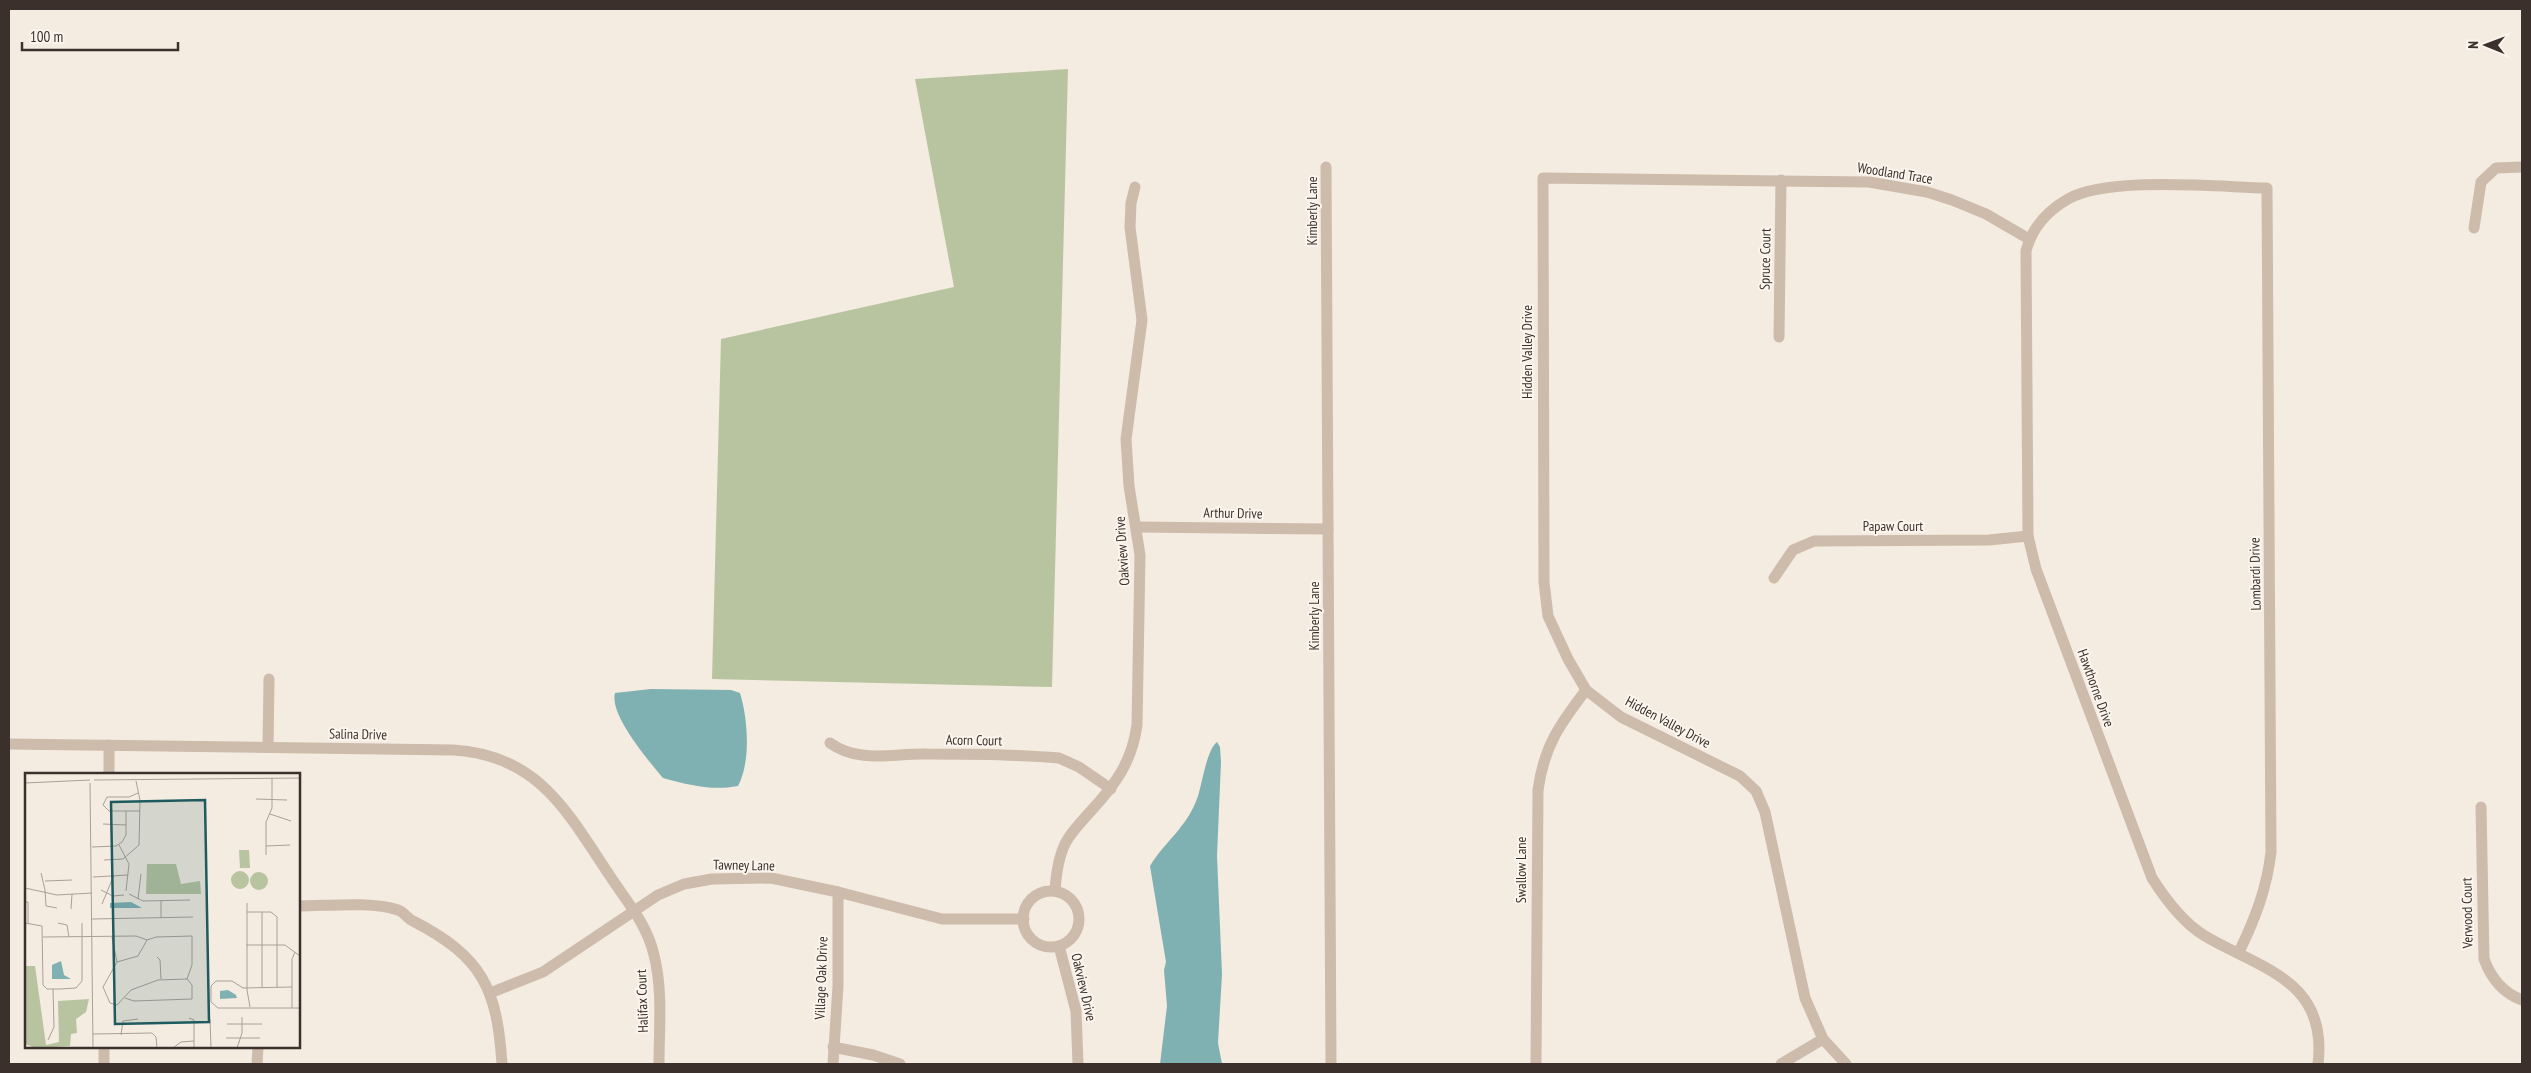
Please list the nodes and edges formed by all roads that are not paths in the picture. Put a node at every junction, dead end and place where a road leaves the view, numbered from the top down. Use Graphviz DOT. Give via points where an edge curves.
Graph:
graph roads {
  1 [pos="1326,167"];
  2 [pos="2522,167"];
  3 [pos="1781,180"];
  4 [pos="1135,187"];
  5 [pos="2474,228"];
  6 [pos="1543,234"];
  7 [pos="2029,240"];
  8 [pos="1779,337"];
  9 [pos="1137,527"];
  10 [pos="1328,528"];
  11 [pos="2028,536"];
  12 [pos="1774,578"];
  13 [pos="269,679"];
  14 [pos="1586,690"];
  15 [pos="830,743"];
  16 [pos="9,744"];
  17 [pos="109,745"];
  18 [pos="268,747"];
  19 [pos="109,773"];
  20 [pos="1111,790"];
  21 [pos="2481,807"];
  22 [pos="1055,891"];
  23 [pos="838,892"];
  24 [pos="300,906"];
  25 [pos="635,910"];
  26 [pos="1024,919"];
  27 [pos="1060,946"];
  28 [pos="2239,952"];
  29 [pos="490,993"];
  30 [pos="2522,1000"];
  31 [pos="1822,1039"];
  32 [pos="833,1047"];
  33 [pos="104,1048"];
  34 [pos="258,1048"];
  35 [pos="104,1064"];
  36 [pos="257,1064"];
  37 [pos="502,1064"];
  38 [pos="659,1064"];
  39 [pos="832,1064"];
  40 [pos="900,1064"];
  41 [pos="1078,1064"];
  42 [pos="1331,1064"];
  43 [pos="1536,1064"];
  44 [pos="1782,1064"];
  45 [pos="1846,1064"];
  46 [pos="2318,1064"];
  1 -- 10 [label="street, Kimberly Lane"];
  2 -- 5 [label="street" via="2496,168 2480,182"];
  3 -- 6 [label="street, Woodland Trace" via="1543,178"];
  3 -- 7 [label="street, Woodland Trace" via="1869,182 1926,192 1986,214"];
  3 -- 8 [label="street, Spruce Court"];
  4 -- 9 [label="street, Oakview Drive" via="1130,227 1142,320 1126,447"];
  6 -- 14 [label="street, Hidden Valley Drive" via="1544,582 1548,616"];
  7 -- 11 [label="street, Hawthorne Drive" via="2025,273"];
  7 -- 28 [label="street, Lombardi Drive" via="2039,221 2068,199 2090,192 2130,186 2267,188 2271,852 2264,893"];
  9 -- 10 [label="street, Arthur Drive"];
  9 -- 20 [label="street, Oakview Drive" via="1140,579 1137,725 1132,752"];
  10 -- 42 [label="street, Kimberly Lane"];
  11 -- 12 [label="street, Papaw Court" via="1989,540 1814,541 1793,550"];
  11 -- 28 [label="street, Hawthorne Drive" via="2036,569 2152,878 2192,927"];
  13 -- 18 [label="street"];
  14 -- 31 [label="street, Hidden Valley Drive" via="1621,717 1740,776 1756,792 1765,812 1805,998"];
  14 -- 43 [label="street, Swallow Lane" via="1557,728 1541,766 1538,790"];
  15 -- 20 [label="street, Acorn Court" via="847,752 870,757 924,754 1059,758 1079,767"];
  16 -- 17 [label="street, Salina Drive"];
  17 -- 18 [label="street, Salina Drive"];
  17 -- 19 [label="street"];
  18 -- 25 [label="street, Salina Drive" via="466,751 490,755 513,764 543,785 560,802"];
  20 -- 22 [label="street, Oakview Drive" via="1077,826 1066,843"];
  21 -- 30 [label="street, Verwood Court" via="2484,959 2502,988"];
  22 -- 26 [label="street" via="1037,895 1030,901"];
  22 -- 27 [label="street" via="1071,900 1079,917 1074,935"];
  23 -- 25 [label="street, Tawney Lane" via="772,878 712,879 671,889"];
  23 -- 26 [label="street, Tawney Lane" via="942,919"];
  23 -- 32 [label="street, Village Oak Drive" via="838,986"];
  24 -- 29 [label="street" via="371,906 400,911 458,950 477,971"];
  25 -- 29 [label="street, Tawney Lane" via="543,972"];
  25 -- 38 [label="street, Halifax Court" via="649,937 657,967"];
  26 -- 27 [label="street" via="1029,935 1035,941 1042,945"];
  27 -- 41 [label="street, Oakview Drive" via="1076,1011"];
  28 -- 46 [label="street, Hawthorne Drive" via="2273,970 2298,991 2315,1023"];
  29 -- 37 [label="street" via="498,1017"];
  31 -- 44 [label="street"];
  31 -- 45 [label="street, Hidden Valley Drive"];
  32 -- 39 [label="street, Village Oak Drive"];
  32 -- 40 [label="street"];
  33 -- 35 [label="street"];
  34 -- 36 [label="street"];
}
